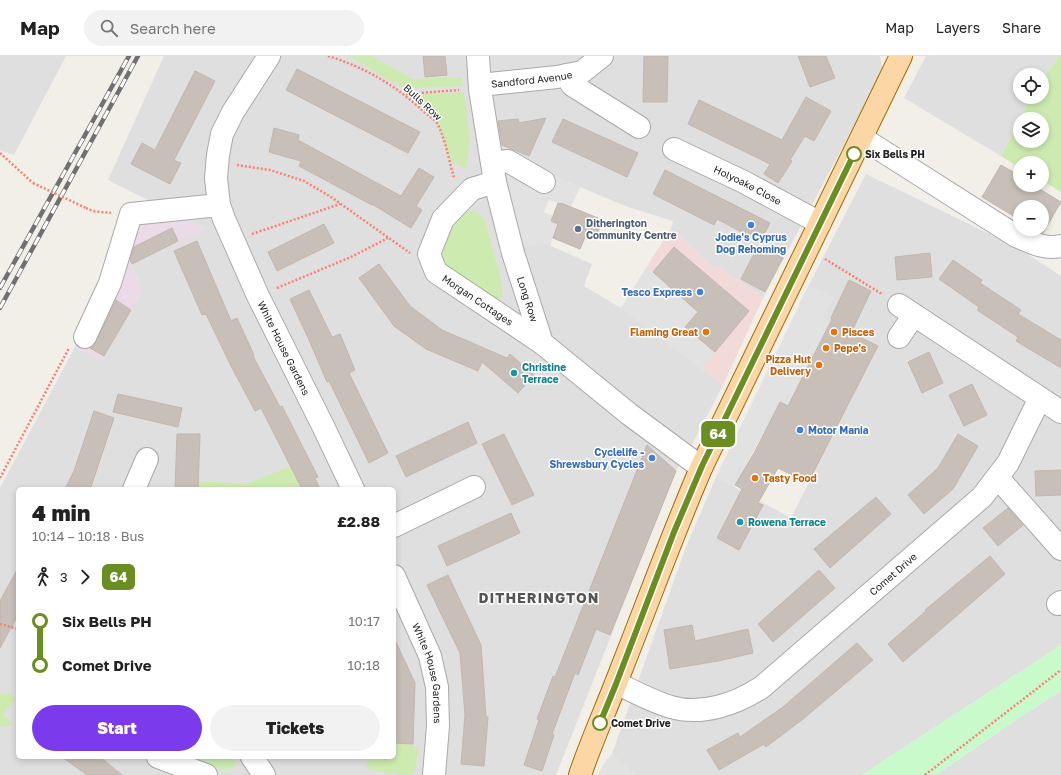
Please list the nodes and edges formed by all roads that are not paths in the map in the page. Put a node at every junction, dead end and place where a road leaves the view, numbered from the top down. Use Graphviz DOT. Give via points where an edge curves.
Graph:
graph roads {
  1 [pos="270,56"];
  2 [pos="478,56"];
  3 [pos="602,56"];
  4 [pos="901,56"];
  5 [pos="567,75"];
  6 [pos="480,87"];
  7 [pos="639,127"];
  8 [pos="862,138"];
  9 [pos="674,149"];
  10 [pos="493,172"];
  11 [pos="544,182"];
  12 [pos="220,205"];
  13 [pos="820,223"];
  14 [pos="1061,246"];
  15 [pos="85,336"];
  16 [pos="899,337"];
  17 [pos="542,344"];
  18 [pos="1040,398"];
  19 [pos="1061,412"];
  20 [pos="147,460"];
  21 [pos="702,466"];
  22 [pos="998,478"];
  23 [pos="135,487"];
  24 [pos="352,487"];
  25 [pos="474,487"];
  26 [pos="396,525"];
  27 [pos="1061,549"];
  28 [pos="396,580"];
  29 [pos="616,684"];
  30 [pos="163,759"];
  31 [pos="253,759"];
  32 [pos="206,775"];
  33 [pos="264,775"];
  34 [pos="434,775"];
  35 [pos="580,775"];
  1 -- 12 [label="street, White House Gardens" via="233,112 222,134 216,178"];
  2 -- 6 [label="street, Long Row"];
  3 -- 5 [label="street, Sandford Avenue" via="582,72"];
  4 -- 8 [label="main road"];
  5 -- 6 [label="street, Sandford Avenue"];
  5 -- 7 [label="street" via="572,85"];
  6 -- 10 [label="street, Long Row"];
  8 -- 13 [label="main road"];
  8 -- 14 [label="street" via="1016,236 1038,246"];
  9 -- 13 [label="street, Holyoake Close" via="744,182"];
  10 -- 11 [label="street" via="508,161"];
  10 -- 17 [label="street, Long Row" via="513,253"];
  10 -- 17 [label="street, Morgan Cottages" via="443,219 429,254 436,272"];
  12 -- 15 [label="street" via="131,214 110,283"];
  12 -- 24 [label="street, White House Gardens" via="258,296"];
  13 -- 21 [label="main road"];
  16 -- 18 [label="street" via="906,310"];
  17 -- 21 [label="street" via="629,414"];
  18 -- 19 [label="street"];
  18 -- 22 [label="street, Comet Drive"];
  20 -- 23 [label="street"];
  21 -- 29 [label="main road"];
  22 -- 27 [label="street"];
  22 -- 29 [label="street, Comet Drive" via="982,497 762,687 748,696 714,708 690,710 670,707"];
  25 -- 26 [label="street"];
  28 -- 34 [label="street, White House Gardens" via="430,656 437,687 438,726"];
  29 -- 35 [label="main road"];
  30 -- 32 [label="street"];
  31 -- 33 [label="street"];
}
